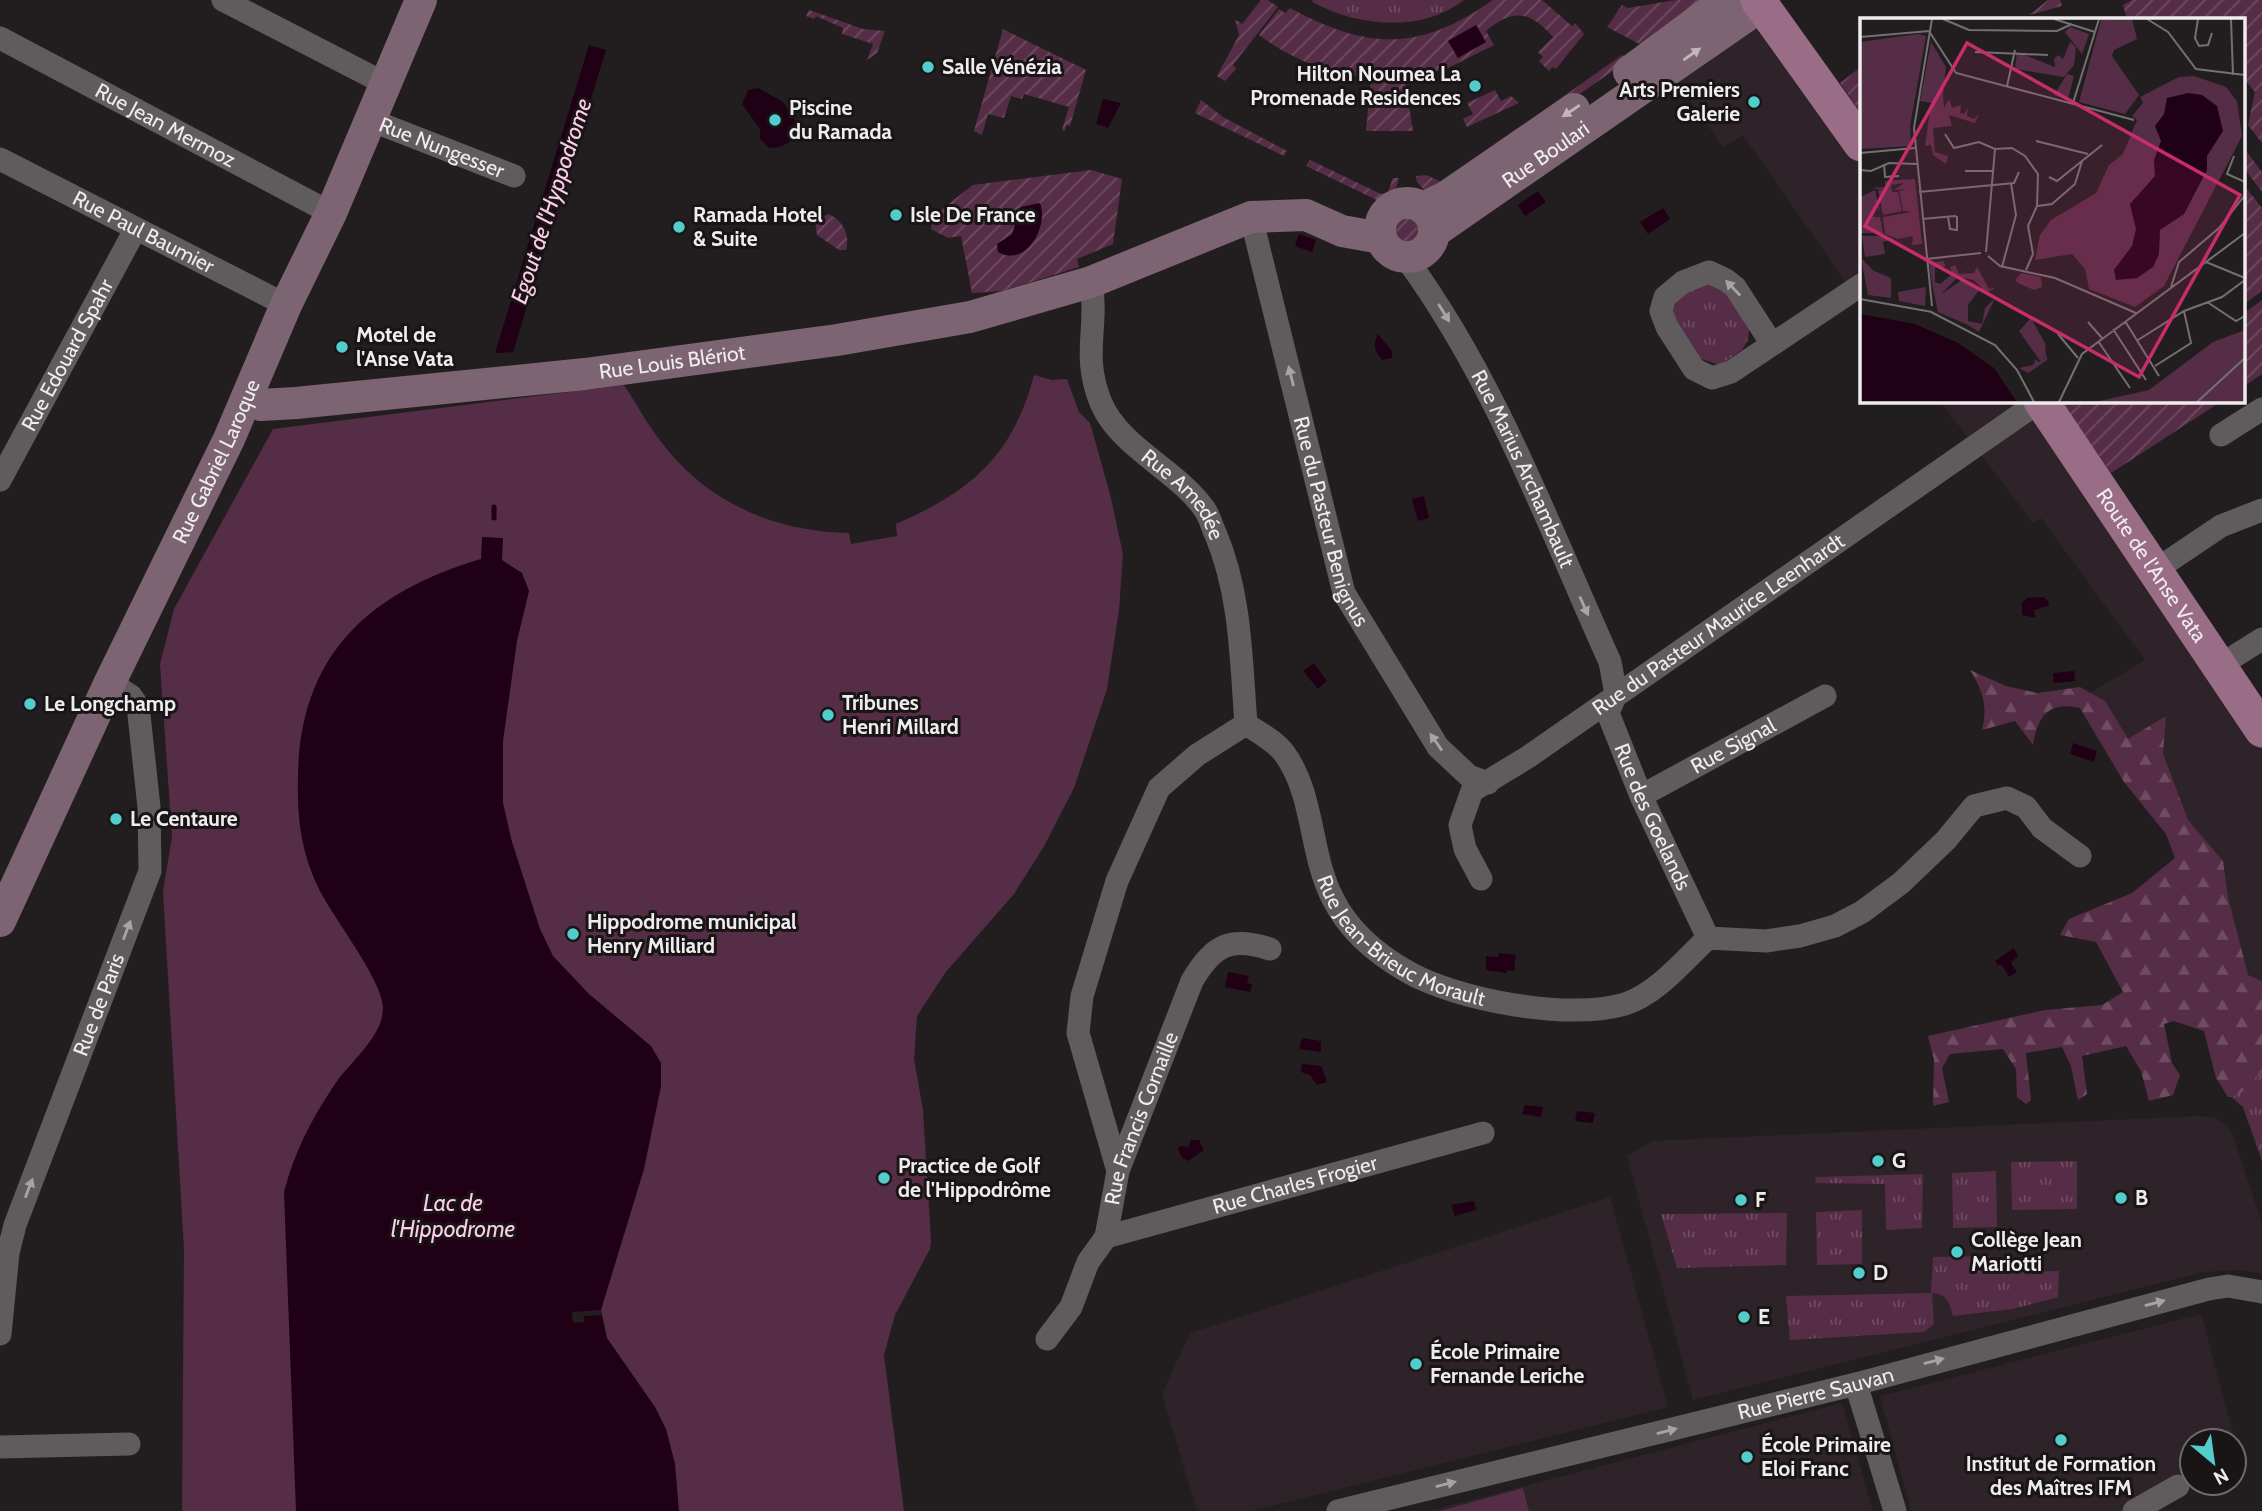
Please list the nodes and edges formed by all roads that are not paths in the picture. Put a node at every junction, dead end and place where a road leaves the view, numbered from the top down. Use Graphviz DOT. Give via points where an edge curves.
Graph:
graph roads {
  1 [pos="223,0"];
  2 [pos="421,0"];
  3 [pos="1726,0"];
  4 [pos="1760,3"];
  5 [pos="0,38"];
  6 [pos="384,83"];
  7 [pos="368,119"];
  8 [pos="1860,143"];
  9 [pos="0,159"];
  10 [pos="514,176"];
  11 [pos="331,213"];
  12 [pos="1251,217"];
  13 [pos="1429,220"];
  14 [pos="135,230"];
  15 [pos="1389,238"];
  16 [pos="1091,282"];
  17 [pos="1860,286"];
  18 [pos="286,305"];
  19 [pos="1772,344"];
  20 [pos="247,398"];
  21 [pos="2039,402"];
  22 [pos="2041,402"];
  23 [pos="2262,409"];
  24 [pos="2221,435"];
  25 [pos="0,480"];
  26 [pos="2262,510"];
  27 [pos="2154,570"];
  28 [pos="2262,639"];
  29 [pos="2219,666"];
  30 [pos="110,682"];
  31 [pos="1616,694"];
  32 [pos="1825,696"];
  33 [pos="1246,724"];
  34 [pos="2262,730"];
  35 [pos="1488,783"];
  36 [pos="1641,796"];
  37 [pos="2080,856"];
  38 [pos="1481,879"];
  39 [pos="0,921"];
  40 [pos="1709,938"];
  41 [pos="1270,949"];
  42 [pos="1483,1133"];
  43 [pos="1118,1171"];
  44 [pos="1106,1237"];
  45 [pos="4,1251"];
  46 [pos="2262,1292"];
  47 [pos="0,1334"];
  48 [pos="1047,1339"];
  49 [pos="1856,1384"];
  50 [pos="129,1444"];
  51 [pos="0,1447"];
  52 [pos="2178,1486"];
  53 [pos="1381,1506"];
  54 [pos="1338,1511"];
  55 [pos="1895,1511"];
  56 [pos="2134,1511"];
  1 -- 6 [label="street"];
  2 -- 6 [label="street, Rue Gabriel Laroque"];
  3 -- 13 [label="street, Rue Boulari, one-way" via="1446,197"];
  4 -- 8 [label="main road"];
  13 -- 4 [label="street, Rue Boulari, one-way"];
  5 -- 11 [label="street, Rue Jean Mermoz"];
  6 -- 7 [label="street, Rue Gabriel Laroque"];
  7 -- 10 [label="street, Rue Nungesser"];
  7 -- 11 [label="street, Rue Gabriel Laroque"];
  9 -- 14 [label="street, Rue Paul Baumier"];
  11 -- 18 [label="street, Rue Gabriel Laroque"];
  12 -- 15 [label="street" via="1306,215 1350,233"];
  12 -- 16 [label="street"];
  35 -- 12 [label="street, Rue du Pasteur Benignus, one-way" via="1469,776 1438,747 1344,593"];
  13 -- 15 [label="street" via="1411,203 1397,205"];
  13 -- 15 [label="street" via="1433,240 1421,254"];
  14 -- 18 [label="street, Rue Paul Baumier"];
  14 -- 25 [label="street, Rue Edouard Spahr"];
  15 -- 31 [label="street, Rue Marius Archambault, one-way" via="1432,293 1485,385 1610,662"];
  16 -- 20 [label="street, Rue Louis Blériot" via="970,317 741,354 296,403 261,405"];
  16 -- 33 [label="street, Rue Amedée" via="1088,355 1102,406 1133,444 1205,510 1229,567"];
  17 -- 19 [label="street"];
  18 -- 20 [label="street, Rue Gabriel Laroque"];
  19 -- 19 [label="street, one-way" via="1735,287 1717,275 1694,276 1665,297 1661,310 1667,327 1694,369 1712,378 1731,372"];
  20 -- 30 [label="street, Rue Gabriel Laroque"];
  21 -- 31 [label="street, Rue du Pasteur Maurice Leenhardt"];
  22 -- 27 [label="main road, Route de l'Anse Vata"];
  23 -- 24 [label="street"];
  26 -- 27 [label="street" via="2221,526"];
  27 -- 29 [label="main road, Route de l'Anse Vata"];
  28 -- 29 [label="street"];
  29 -- 34 [label="main road, Route de l'Anse Vata"];
  30 -- 39 [label="street, Rue Gabriel Laroque"];
  45 -- 30 [label="street, Rue de Paris, one-way" via="149,871 149,807 138,706"];
  31 -- 35 [label="street, Rue du Pasteur Maurice Leenhardt"];
  31 -- 36 [label="street, Rue des Goelands" via="1608,713"];
  32 -- 36 [label="street, Rue Signal"];
  33 -- 40 [label="street, Rue Jean-Brieuc Morault" via="1283,751 1295,771 1332,898 1353,930 1409,973 1493,1002 1599,1009 1628,1003 1650,990"];
  33 -- 43 [label="street" via="1197,755 1159,788 1117,881 1082,996 1078,1033"];
  35 -- 38 [label="street, Rue du Pasteur Maurice Leenhardt" via="1472,792 1460,824 1465,849"];
  36 -- 40 [label="street, Rue des Goelands"];
  37 -- 40 [label="street" via="2042,828 2026,807 2007,798 1974,806 1901,883 1835,926 1766,941"];
  41 -- 43 [label="street, Rue Francis Cornaille" via="1248,942 1224,945 1205,958"];
  42 -- 44 [label="street, Rue Charles Frogier"];
  43 -- 44 [label="street, Rue Francis Cornaille"];
  44 -- 48 [label="street, Rue Francis Cornaille" via="1088,1262 1071,1307"];
  45 -- 47 [label="street, Rue de Paris"];
  49 -- 46 [label="street, Rue Pierre Sauvan, one-way" via="2209,1289 2228,1286"];
  53 -- 49 [label="street, Rue Pierre Sauvan, one-way"];
  49 -- 55 [label="street"];
  50 -- 51 [label="street"];
  52 -- 56 [label="street"];
  53 -- 54 [label="street, Rue Pierre Sauvan"];
}
